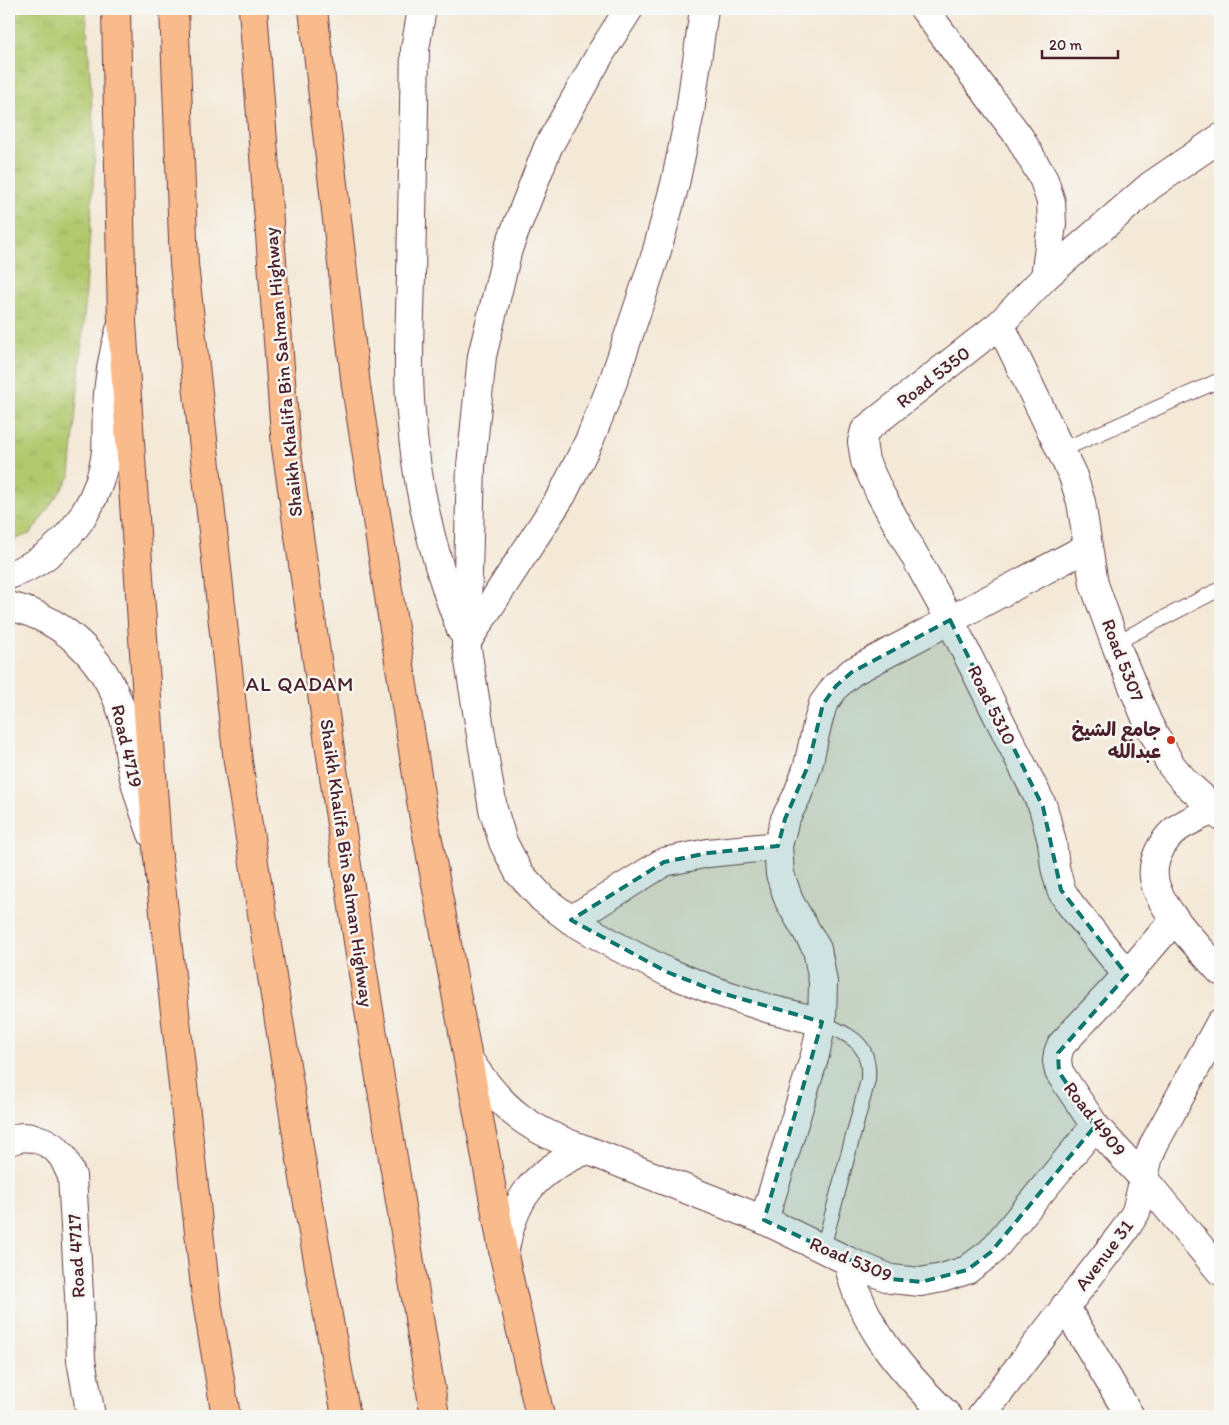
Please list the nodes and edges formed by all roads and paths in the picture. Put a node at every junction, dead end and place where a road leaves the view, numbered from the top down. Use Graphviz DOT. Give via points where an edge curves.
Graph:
graph roads {
  1 [pos="116,9"];
  2 [pos="174,9"];
  3 [pos="253,9"];
  4 [pos="313,9"];
  5 [pos="422,9"];
  6 [pos="629,9"];
  7 [pos="704,9"];
  8 [pos="924,9"];
  9 [pos="1220,138"];
  10 [pos="1045,277"];
  11 [pos="122,322"];
  12 [pos="1000,324"];
  13 [pos="1220,380"];
  14 [pos="865,430"];
  15 [pos="1062,450"];
  16 [pos="1088,547"];
  17 [pos="9,575"];
  18 [pos="1220,589"];
  19 [pos="9,606"];
  20 [pos="950,620"];
  21 [pos="466,643"];
  22 [pos="1115,643"];
  23 [pos="1219,810"];
  24 [pos="778,846"];
  25 [pos="158,848"];
  26 [pos="1175,919"];
  27 [pos="571,920"];
  28 [pos="1220,971"];
  29 [pos="1127,975"];
  30 [pos="822,1022"];
  31 [pos="1217,1039"];
  32 [pos="469,1060"];
  33 [pos="1095,1126"];
  34 [pos="9,1141"];
  35 [pos="587,1150"];
  36 [pos="1143,1178"];
  37 [pos="764,1220"];
  38 [pos="823,1248"];
  39 [pos="504,1256"];
  40 [pos="848,1261"];
  41 [pos="1217,1261"];
  42 [pos="1065,1306"];
  43 [pos="91,1416"];
  44 [pos="226,1416"];
  45 [pos="346,1416"];
  46 [pos="435,1416"];
  47 [pos="540,1416"];
  48 [pos="948,1416"];
  49 [pos="981,1416"];
  50 [pos="1130,1416"];
  1 -- 11 [label="highway"];
  2 -- 45 [label="highway" via="184,264 238,762 309,1210"];
  3 -- 46 [label="highway, Shaikh Khalifa Bin Salman Highway" via="286,447 360,955"];
  4 -- 32 [label="highway" via="356,386 422,807"];
  5 -- 21 [label="street" via="415,49 408,358 411,413 427,522 437,563"];
  6 -- 21 [label="street" via="548,147 508,249 482,356 471,466"];
  7 -- 21 [label="street" via="690,112 675,184 656,254 614,379 590,439 562,495"];
  8 -- 10 [label="street" via="1020,138 1044,180 1051,202 1052,224"];
  9 -- 10 [label="street, Road 5350" via="1150,186"];
  10 -- 12 [label="street, Road 5350"];
  11 -- 17 [label="street" via="109,380 106,451 101,478 91,503 59,545 38,561"];
  11 -- 25 [label="highway"];
  12 -- 14 [label="street, Road 5350"];
  12 -- 15 [label="street, Road 5307"];
  13 -- 15 [label="lane"];
  14 -- 20 [label="street, Road 5310" via="862,442 869,469"];
  15 -- 16 [label="street, Road 5307" via="1082,502"];
  16 -- 20 [label="street"];
  16 -- 22 [label="street, Road 5307" via="1094,584"];
  18 -- 22 [label="lane"];
  19 -- 25 [label="street, Road 4719" via="26,610 54,624 79,642 100,666 125,723 131,766 142,808"];
  20 -- 24 [label="street" via="852,672 836,686 823,704 808,766 785,819"];
  20 -- 29 [label="street, Road 5310" via="1043,806 1061,890"];
  21 -- 27 [label="street" via="493,809 502,842 519,873 542,899"];
  22 -- 23 [label="street, Road 5307" via="1148,723 1171,765 1186,783"];
  23 -- 26 [label="street" via="1174,831 1162,844 1155,860 1154,877 1159,894"];
  24 -- 27 [label="street" via="708,852 664,862"];
  24 -- 30 [label="street" via="780,874 789,901 817,949 823,982"];
  25 -- 44 [label="highway" via="206,1296"];
  26 -- 28 [label="street"];
  26 -- 29 [label="street, Road 4909"];
  27 -- 30 [label="street" via="675,975 770,1009"];
  29 -- 33 [label="street, Road 4909" via="1061,1044 1056,1061 1059,1072"];
  30 -- 37 [label="street"];
  30 -- 38 [label="lane" via="855,1039 869,1067"];
  31 -- 36 [label="street, Avenue 31" via="1153,1146"];
  32 -- 35 [label="street, Road 5309" via="486,1085 525,1122 558,1140"];
  32 -- 39 [label="highway"];
  33 -- 36 [label="street, Road 4909"];
  33 -- 40 [label="street, Road 5309" via="991,1252 967,1270 921,1282 891,1278"];
  34 -- 43 [label="street, Road 4717" via="22,1137 45,1142 64,1157 72,1176 81,1360"];
  35 -- 37 [label="street, Road 5309"];
  35 -- 39 [label="street" via="545,1172 528,1190 508,1232"];
  36 -- 41 [label="street, Road 4909"];
  36 -- 42 [label="street, Avenue 31" via="1136,1212"];
  37 -- 38 [label="street, Road 5309"];
  38 -- 40 [label="street, Road 5309"];
  39 -- 47 [label="highway"];
  40 -- 48 [label="street" via="854,1286 878,1336 897,1363"];
  42 -- 49 [label="street, Avenue 31"];
  42 -- 50 [label="street"];
}
